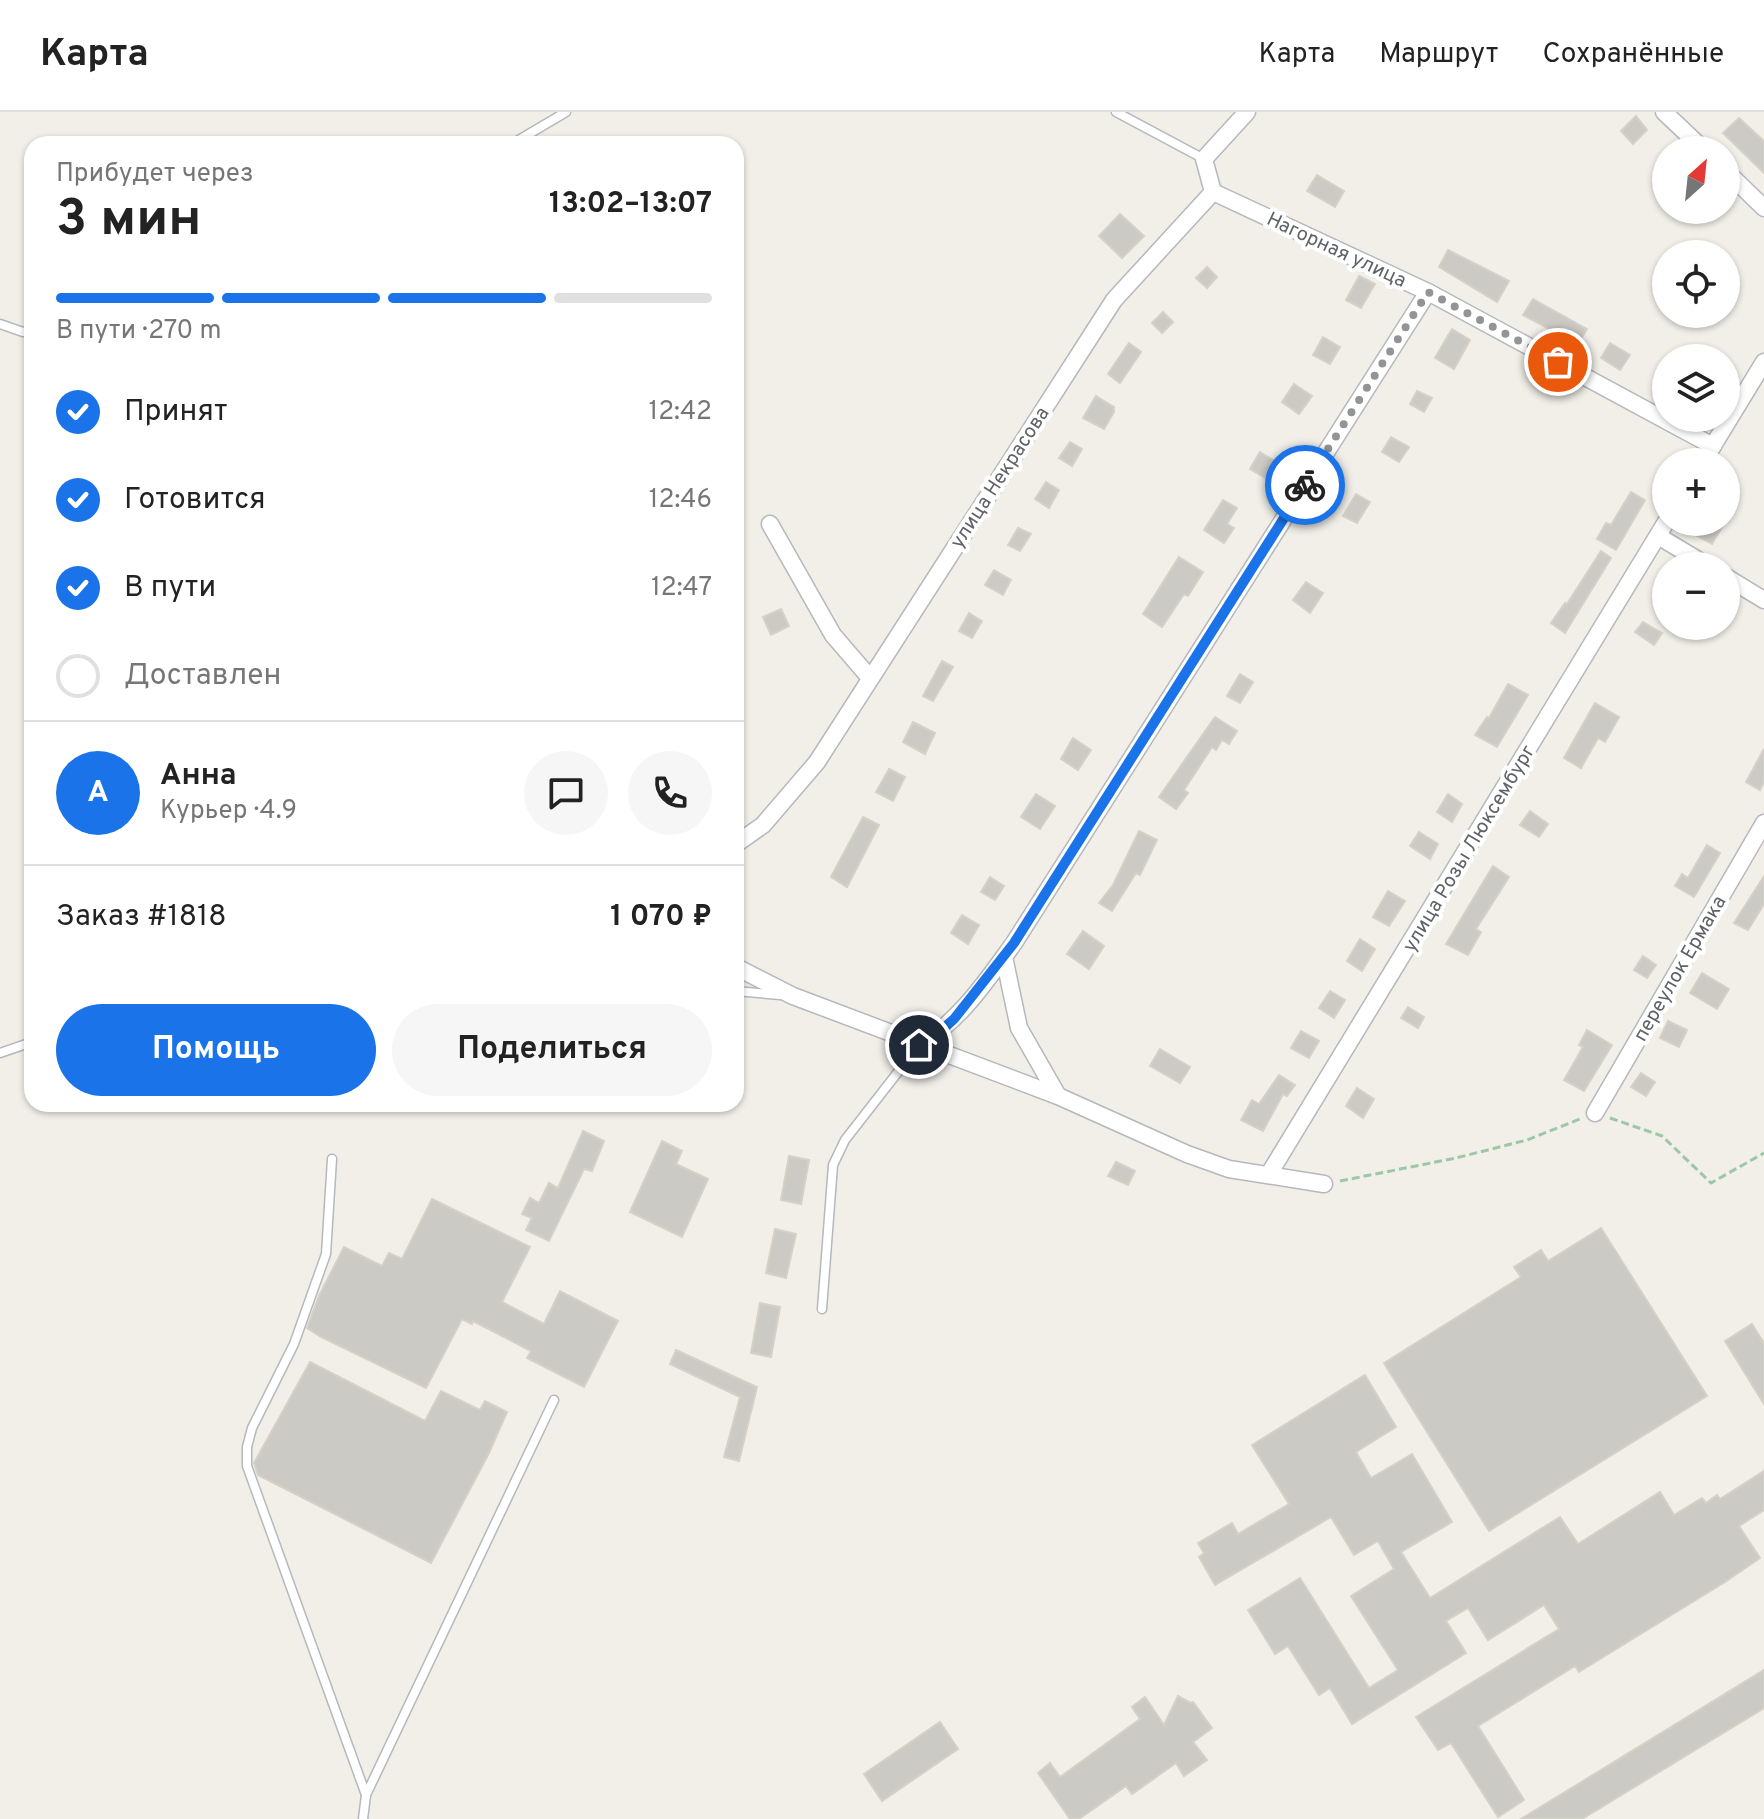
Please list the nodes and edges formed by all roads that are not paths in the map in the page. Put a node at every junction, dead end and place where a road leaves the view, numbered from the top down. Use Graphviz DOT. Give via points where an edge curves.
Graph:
graph roads {
  1 [pos="566,112"];
  2 [pos="1116,112"];
  3 [pos="1247,112"];
  4 [pos="1664,112"];
  5 [pos="526,136"];
  6 [pos="1689,136"];
  7 [pos="1204,159"];
  8 [pos="1740,185"];
  9 [pos="1213,192"];
  10 [pos="1764,208"];
  11 [pos="1428,292"];
  12 [pos="0,324"];
  13 [pos="24,332"];
  14 [pos="1764,362"];
  15 [pos="1713,446"];
  16 [pos="770,524"];
  17 [pos="1658,536"];
  18 [pos="1671,536"];
  19 [pos="1691,552"];
  20 [pos="1740,585"];
  21 [pos="1764,600"];
  22 [pos="870,678"];
  23 [pos="1764,823"];
  24 [pos="744,838"];
  25 [pos="1004,957"];
  26 [pos="744,971"];
  27 [pos="744,992"];
  28 [pos="793,996"];
  29 [pos="24,1045"];
  30 [pos="919,1045"];
  31 [pos="0,1053"];
  32 [pos="1058,1096"];
  33 [pos="1595,1113"];
  34 [pos="332,1159"];
  35 [pos="1269,1174"];
  36 [pos="1324,1184"];
  37 [pos="822,1309"];
  38 [pos="554,1400"];
  39 [pos="366,1795"];
  40 [pos="363,1819"];
  1 -- 5 [label="lane"];
  2 -- 7 [label="lane"];
  3 -- 7 [label="street"];
  4 -- 6 [label="street"];
  7 -- 9 [label="street"];
  8 -- 10 [label="street"];
  9 -- 11 [label="street, Нагорная улица"];
  9 -- 22 [label="street, улица Некрасова" via="1114,300"];
  11 -- 15 [label="street, Нагорная улица"];
  11 -- 25 [label="street"];
  12 -- 13 [label="lane"];
  14 -- 15 [label="street"];
  16 -- 22 [label="street" via="833,635"];
  17 -- 35 [label="street, улица Розы Люксембург"];
  18 -- 19 [label="street"];
  20 -- 21 [label="street"];
  22 -- 24 [label="street, улица Некрасова" via="817,762 763,825"];
  23 -- 33 [label="street, переулок Ермака"];
  25 -- 30 [label="street" via="954,1019"];
  25 -- 32 [label="street" via="1019,1028"];
  26 -- 28 [label="street"];
  27 -- 28 [label="lane"];
  28 -- 30 [label="street"];
  29 -- 31 [label="lane"];
  30 -- 32 [label="street"];
  30 -- 37 [label="lane" via="845,1140 833,1165"];
  32 -- 35 [label="street" via="1187,1154 1229,1169"];
  34 -- 39 [label="lane" via="326,1254 294,1344 252,1428 247,1466"];
  35 -- 36 [label="street"];
  38 -- 39 [label="lane"];
  39 -- 40 [label="lane"];
}
